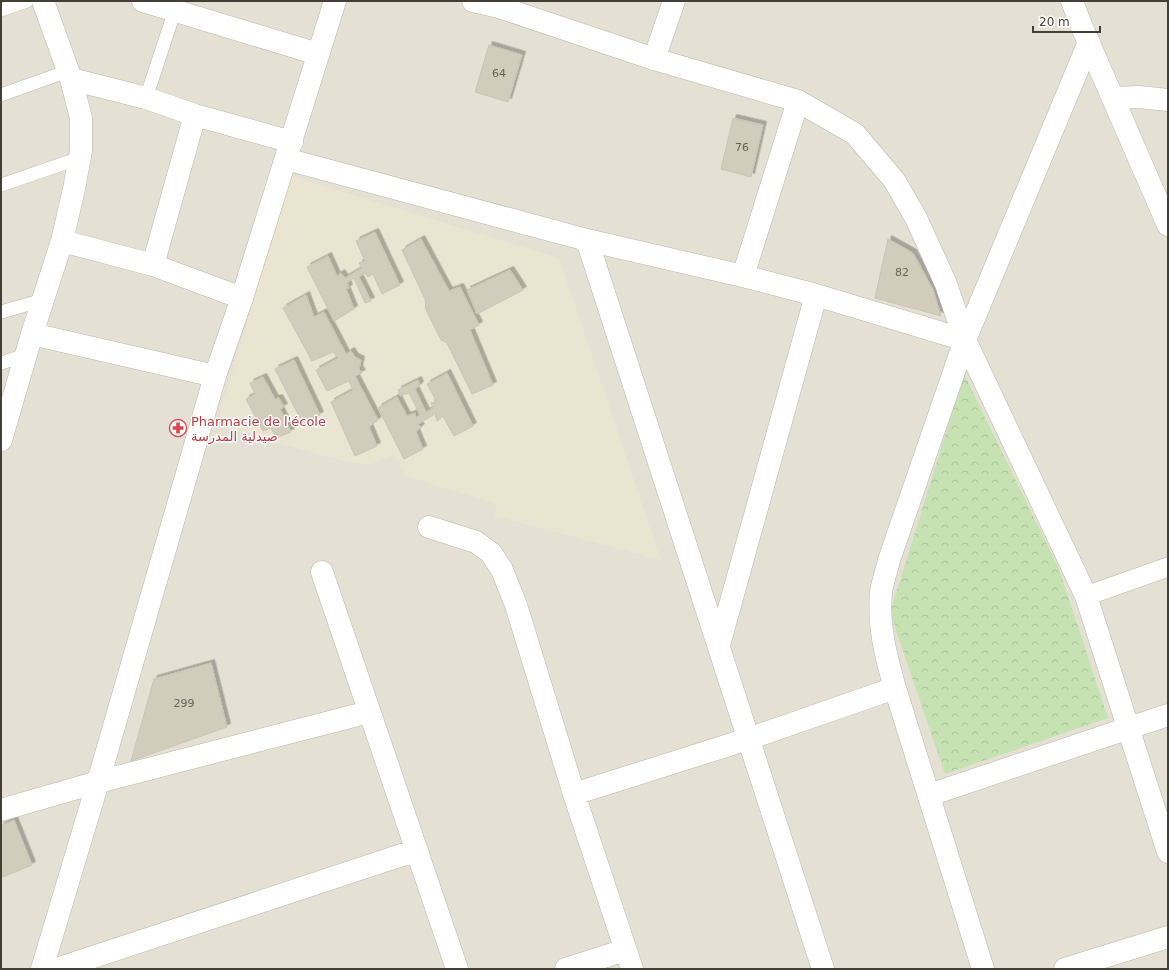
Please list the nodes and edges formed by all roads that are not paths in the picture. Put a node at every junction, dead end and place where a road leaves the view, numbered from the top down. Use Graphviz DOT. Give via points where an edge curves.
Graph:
graph roads {
  1 [pos="27,1"];
  2 [pos="43,1"];
  3 [pos="143,1"];
  4 [pos="335,1"];
  5 [pos="474,1"];
  6 [pos="674,1"];
  7 [pos="1072,1"];
  8 [pos="500,4"];
  9 [pos="169,6"];
  10 [pos="1,10"];
  11 [pos="1089,42"];
  12 [pos="318,54"];
  13 [pos="654,59"];
  14 [pos="70,75"];
  15 [pos="1,95"];
  16 [pos="146,98"];
  17 [pos="1114,98"];
  18 [pos="1168,100"];
  19 [pos="798,101"];
  20 [pos="195,115"];
  21 [pos="289,151"];
  22 [pos="80,158"];
  23 [pos="1,185"];
  24 [pos="1168,225"];
  25 [pos="587,240"];
  26 [pos="62,241"];
  27 [pos="153,265"];
  28 [pos="743,276"];
  29 [pos="816,295"];
  30 [pos="242,298"];
  31 [pos="43,300"];
  32 [pos="1,312"];
  33 [pos="32,334"];
  34 [pos="965,340"];
  35 [pos="26,355"];
  36 [pos="1,363"];
  37 [pos="215,376"];
  38 [pos="1,440"];
  39 [pos="429,527"];
  40 [pos="1168,568"];
  41 [pos="322,572"];
  42 [pos="1086,596"];
  43 [pos="719,645"];
  44 [pos="895,688"];
  45 [pos="369,712"];
  46 [pos="1168,715"];
  47 [pos="1129,727"];
  48 [pos="748,739"];
  49 [pos="98,782"];
  50 [pos="574,794"];
  51 [pos="929,795"];
  52 [pos="1,810"];
  53 [pos="416,850"];
  54 [pos="1168,852"];
  55 [pos="1168,937"];
  56 [pos="629,959"];
  57 [pos="42,969"];
  58 [pos="57,969"];
  59 [pos="457,969"];
  60 [pos="566,969"];
  61 [pos="824,969"];
  62 [pos="983,969"];
  63 [pos="1065,969"];
  1 -- 10 [label="lane"];
  2 -- 14 [label="street"];
  3 -- 9 [label="street"];
  4 -- 12 [label="street"];
  5 -- 8 [label="street"];
  6 -- 13 [label="street"];
  7 -- 11 [label="street"];
  8 -- 13 [label="street"];
  9 -- 12 [label="street"];
  9 -- 16 [label="lane"];
  11 -- 17 [label="street"];
  11 -- 34 [label="street"];
  12 -- 21 [label="street"];
  13 -- 19 [label="street"];
  14 -- 15 [label="lane"];
  14 -- 16 [label="street"];
  14 -- 22 [label="street" via="81,118"];
  16 -- 20 [label="street"];
  17 -- 18 [label="street"];
  17 -- 24 [label="street"];
  19 -- 28 [label="street"];
  19 -- 34 [label="street" via="855,134 894,180 916,218 946,284"];
  20 -- 21 [label="street"];
  20 -- 27 [label="street"];
  21 -- 25 [label="street"];
  21 -- 30 [label="street"];
  22 -- 23 [label="lane"];
  22 -- 26 [label="street"];
  25 -- 28 [label="street"];
  25 -- 43 [label="street"];
  26 -- 27 [label="street"];
  26 -- 31 [label="street"];
  27 -- 30 [label="street"];
  28 -- 29 [label="street"];
  29 -- 34 [label="street"];
  29 -- 43 [label="street"];
  30 -- 37 [label="street"];
  31 -- 32 [label="lane"];
  31 -- 33 [label="street"];
  33 -- 35 [label="street"];
  33 -- 37 [label="street"];
  34 -- 42 [label="street"];
  34 -- 44 [label="street" via="889,560 881,592 880,618 884,650"];
  35 -- 36 [label="lane"];
  35 -- 38 [label="street"];
  37 -- 49 [label="street"];
  39 -- 50 [label="street" via="476,542 491,553 502,570 516,605"];
  40 -- 42 [label="street"];
  41 -- 45 [label="street"];
  42 -- 47 [label="street"];
  43 -- 48 [label="street"];
  44 -- 48 [label="street"];
  44 -- 51 [label="street"];
  45 -- 49 [label="street"];
  45 -- 53 [label="street"];
  46 -- 47 [label="street"];
  47 -- 51 [label="street"];
  47 -- 54 [label="street"];
  48 -- 50 [label="street"];
  48 -- 61 [label="street"];
  49 -- 52 [label="street"];
  49 -- 57 [label="street"];
  50 -- 56 [label="street"];
  51 -- 62 [label="street"];
  53 -- 58 [label="street"];
  53 -- 59 [label="street"];
  55 -- 63 [label="street"];
  56 -- 60 [label="street"];
}
